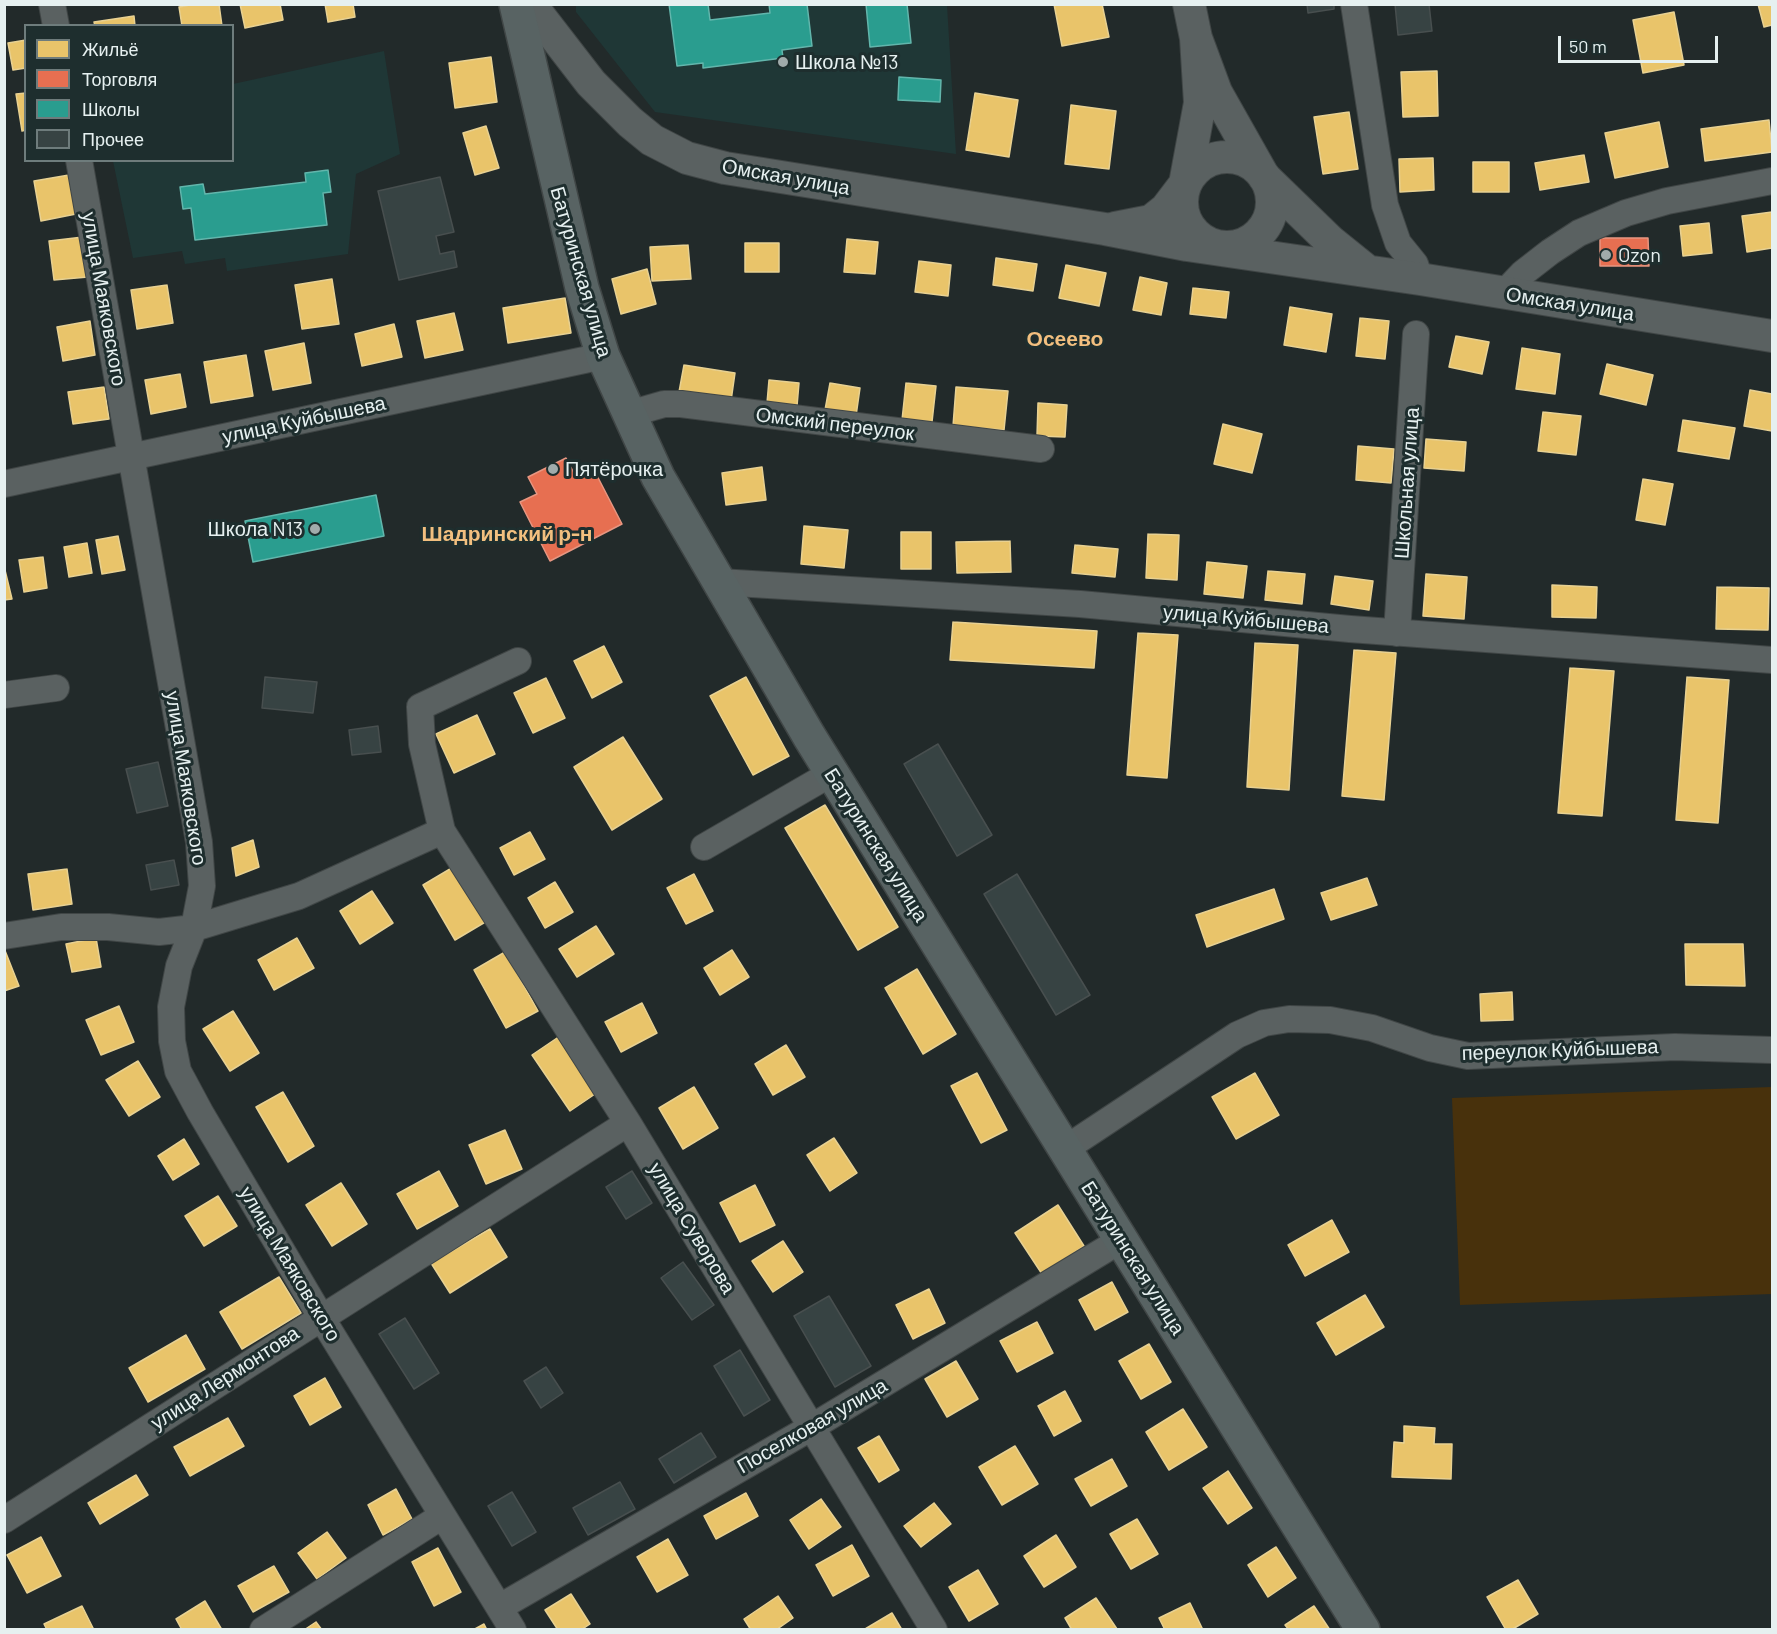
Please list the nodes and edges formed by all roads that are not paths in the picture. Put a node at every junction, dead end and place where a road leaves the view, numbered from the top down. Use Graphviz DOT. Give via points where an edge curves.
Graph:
graph roads {
  1 [pos="52,4"];
  2 [pos="516,4"];
  3 [pos="530,4"];
  4 [pos="1189,4"];
  5 [pos="1354,4"];
  6 [pos="56,24"];
  7 [pos="1196,38"];
  8 [pos="79,162"];
  9 [pos="1264,177"];
  10 [pos="1773,181"];
  11 [pos="1185,184"];
  12 [pos="1105,229"];
  13 [pos="1221,249"];
  14 [pos="1367,271"];
  15 [pos="1420,279"];
  16 [pos="1504,293"];
  17 [pos="1416,334"];
  18 [pos="1773,336"];
  19 [pos="603,356"];
  20 [pos="629,414"];
  21 [pos="1041,449"];
  22 [pos="132,456"];
  23 [pos="4,484"];
  24 [pos="719,582"];
  25 [pos="1397,633"];
  26 [pos="1773,660"];
  27 [pos="518,661"];
  28 [pos="56,688"];
  29 [pos="4,695"];
  30 [pos="832,773"];
  31 [pos="442,831"];
  32 [pos="704,847"];
  33 [pos="194,928"];
  34 [pos="4,936"];
  35 [pos="1773,1050"];
  36 [pos="628,1123"];
  37 [pos="1065,1149"];
  38 [pos="1121,1240"];
  39 [pos="321,1317"];
  40 [pos="812,1427"];
  41 [pos="442,1516"];
  42 [pos="4,1520"];
  43 [pos="500,1607"];
  44 [pos="263,1629"];
  45 [pos="513,1629"];
  46 [pos="934,1629"];
  47 [pos="1363,1629"];
  1 -- 6 [label="street"];
  2 -- 19 [label="main road, Батуринская улица" via="565,223"];
  3 -- 12 [label="street, Омская улица" via="591,83 622,114 651,140 687,158 725,168"];
  4 -- 7 [label="street"];
  5 -- 15 [label="street" via="1385,205 1398,243 1415,264"];
  7 -- 9 [label="street" via="1216,92"];
  7 -- 11 [label="street" via="1199,119"];
  8 -- 22 [label="street, улица Маяковского"];
  9 -- 11 [label="street" via="1246,161 1222,157 1200,165"];
  9 -- 13 [label="street" via="1272,200 1267,223 1250,241"];
  9 -- 14 [label="street"];
  10 -- 16 [label="street" via="1666,201 1626,213 1579,233 1550,252"];
  11 -- 12 [label="street, Омская улица" via="1151,221"];
  11 -- 13 [label="street" via="1181,204 1186,223 1203,241"];
  12 -- 13 [label="street, Омская улица"];
  13 -- 14 [label="street, Омская улица"];
  14 -- 15 [label="street, Омская улица"];
  15 -- 16 [label="street, Омская улица"];
  16 -- 18 [label="street, Омская улица"];
  17 -- 25 [label="street, Школьная улица"];
  19 -- 20 [label="main road, Батуринская улица"];
  19 -- 22 [label="street, улица Куйбышева"];
  20 -- 21 [label="street, Омский переулок" via="681,405"];
  20 -- 24 [label="main road, Батуринская улица" via="658,477"];
  22 -- 23 [label="street, улица Куйбышева"];
  22 -- 33 [label="street, улица Маяковского" via="199,842 202,886"];
  24 -- 25 [label="street, улица Куйбышева" via="1080,604"];
  24 -- 30 [label="main road, Батуринская улица"];
  25 -- 26 [label="street, улица Куйбышева"];
  27 -- 31 [label="street, улица Суворова" via="420,707 422,744"];
  28 -- 29 [label="street"];
  30 -- 32 [label="street"];
  30 -- 37 [label="main road, Батуринская улица"];
  31 -- 33 [label="street" via="299,896"];
  31 -- 36 [label="street, улица Суворова"];
  33 -- 34 [label="street" via="159,932 61,927"];
  33 -- 39 [label="street, улица Маяковского" via="179,966 171,1007 178,1071"];
  35 -- 37 [label="street, переулок Куйбышева" via="1674,1047 1468,1056 1372,1028 1330,1020 1289,1019 1264,1023 1237,1035"];
  36 -- 39 [label="street, улица Лермонтова"];
  36 -- 40 [label="street, улица Суворова"];
  37 -- 38 [label="main road, Батуринская улица"];
  38 -- 40 [label="street, Поселковая улица"];
  38 -- 47 [label="main road, Батуринская улица"];
  39 -- 41 [label="street, улица Маяковского"];
  39 -- 42 [label="street, улица Лермонтова"];
  40 -- 43 [label="street, Поселковая улица"];
  40 -- 46 [label="street, улица Суворова"];
  41 -- 43 [label="street, улица Маяковского"];
  41 -- 44 [label="street"];
  43 -- 45 [label="street, улица Маяковского"];
}
